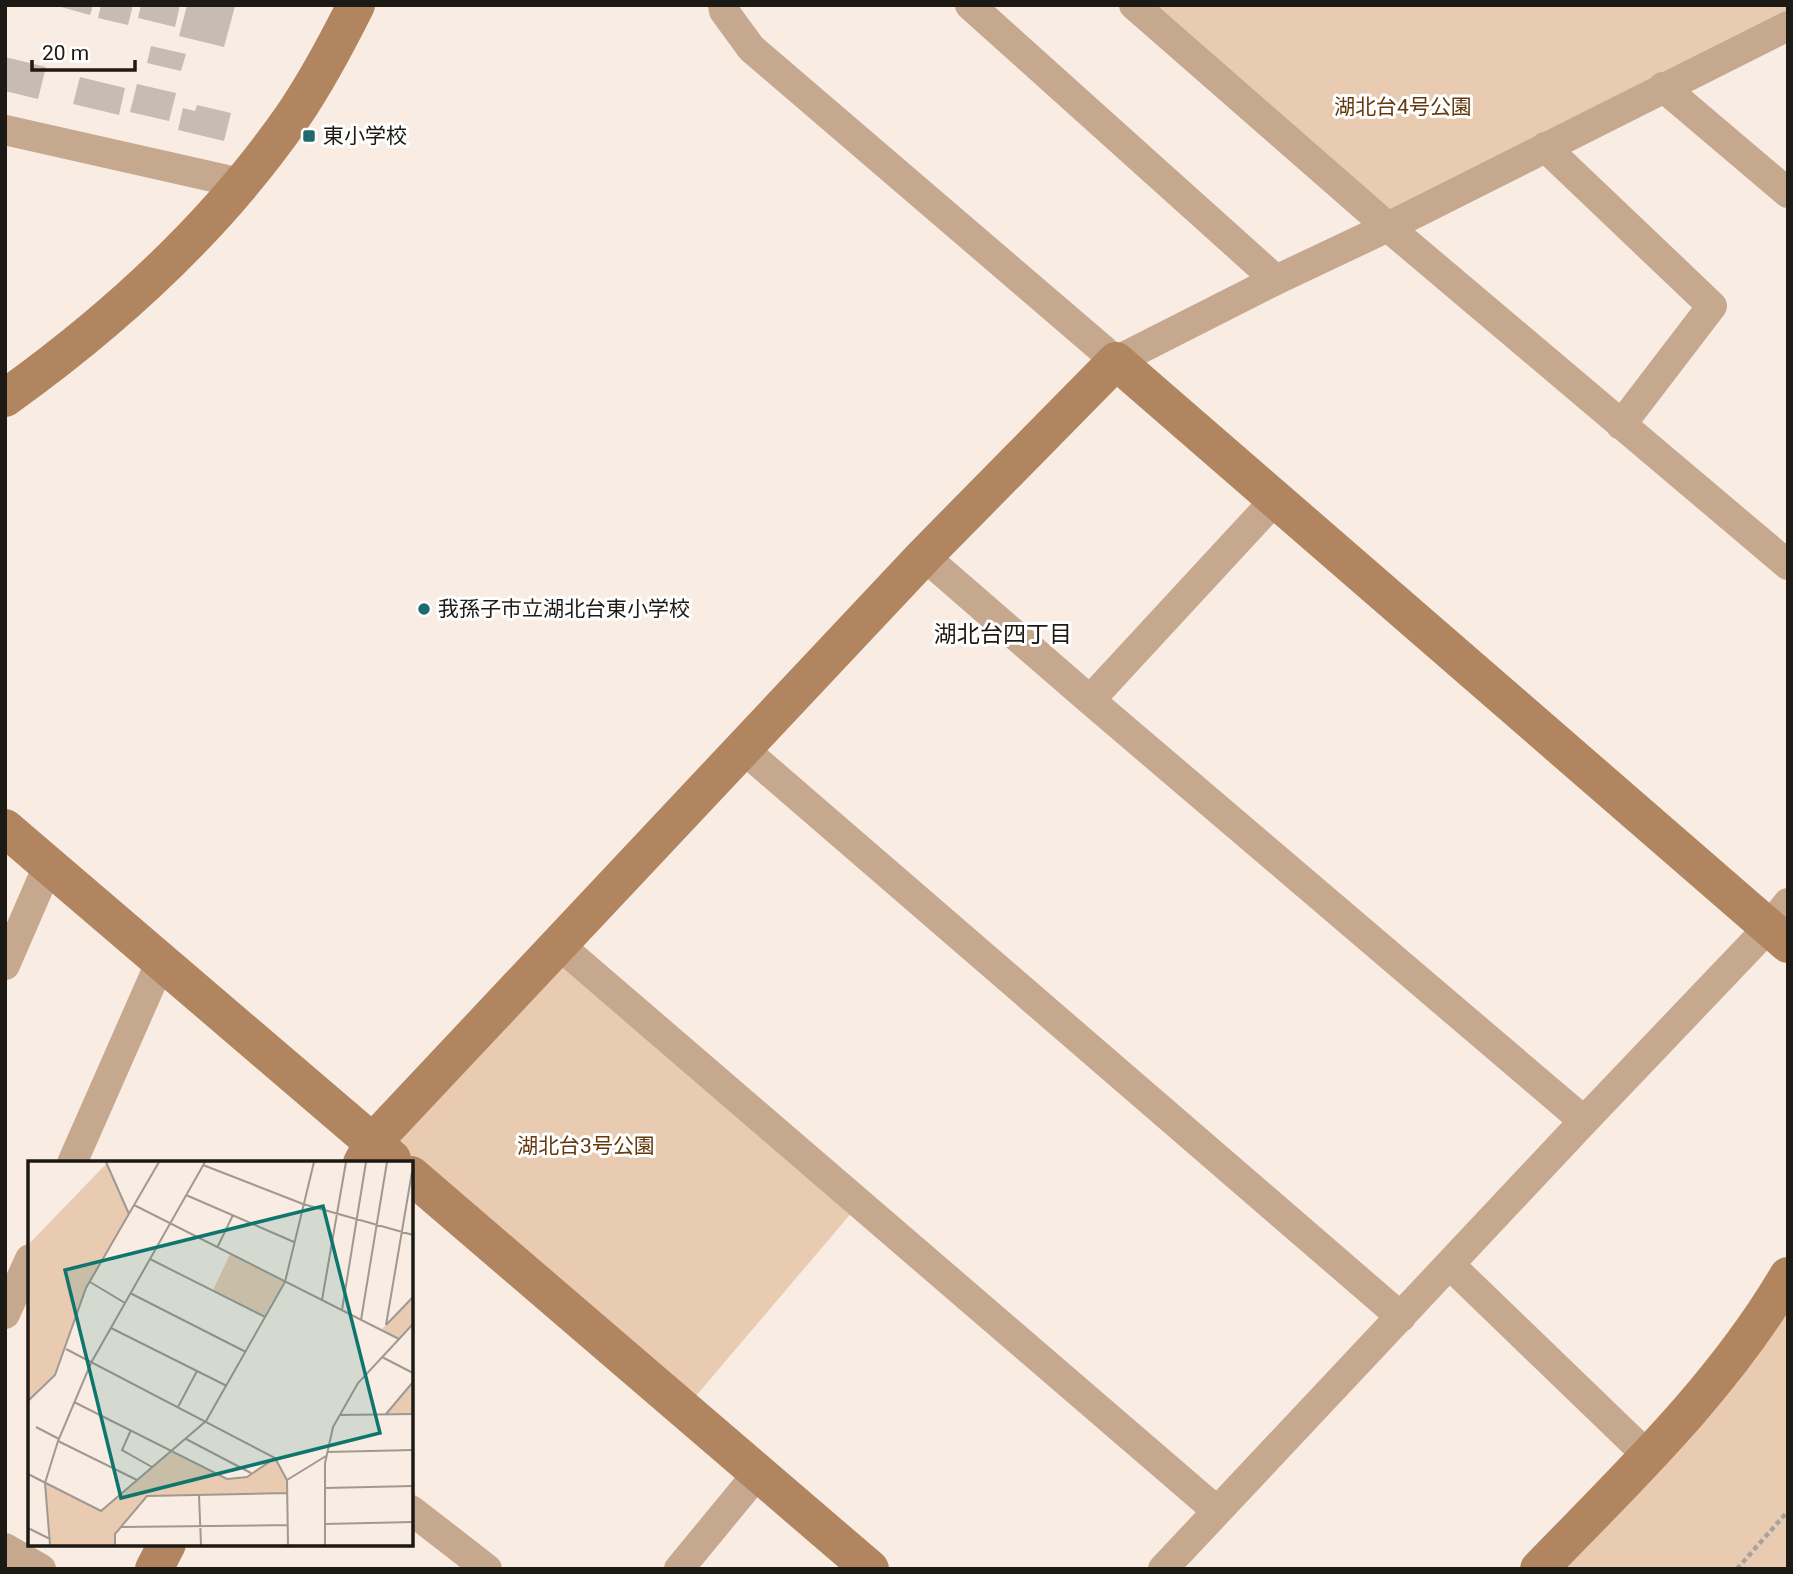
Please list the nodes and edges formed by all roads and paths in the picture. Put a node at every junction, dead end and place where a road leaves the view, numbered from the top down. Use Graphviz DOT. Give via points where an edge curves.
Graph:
graph roads {
  1 [pos="356,5"];
  2 [pos="970,5"];
  3 [pos="1134,5"];
  4 [pos="729,7"];
  5 [pos="1788,26"];
  6 [pos="1663,87"];
  7 [pos="5,130"];
  8 [pos="1545,147"];
  9 [pos="240,183"];
  10 [pos="1788,193"];
  11 [pos="1388,228"];
  12 [pos="1276,280"];
  13 [pos="1116,361"];
  14 [pos="5,398"];
  15 [pos="1621,425"];
  16 [pos="1274,500"];
  17 [pos="924,556"];
  18 [pos="1788,565"];
  19 [pos="1090,700"];
  20 [pos="742,748"];
  21 [pos="5,828"];
  22 [pos="48,866"];
  23 [pos="1782,924"];
  24 [pos="558,944"];
  25 [pos="161,961"];
  26 [pos="5,965"];
  27 [pos="1584,1121"];
  28 [pos="377,1156"];
  29 [pos="73,1161"];
  30 [pos="413,1177"];
  31 [pos="28,1263"];
  32 [pos="1450,1265"];
  33 [pos="1788,1276"];
  34 [pos="5,1314"];
  35 [pos="1401,1317"];
  36 [pos="1648,1456"];
  37 [pos="758,1473"];
  38 [pos="1217,1511"];
  39 [pos="1788,1511"];
  40 [pos="413,1512"];
  41 [pos="166,1546"];
  42 [pos="5,1548"];
  43 [pos="41,1569"];
  44 [pos="154,1569"];
  45 [pos="487,1569"];
  46 [pos="680,1569"];
  47 [pos="870,1569"];
  48 [pos="1163,1569"];
  49 [pos="1539,1569"];
  50 [pos="1737,1569"];
  1 -- 9 [label="street" via="293,116"];
  2 -- 12 [label="street"];
  3 -- 11 [label="street"];
  4 -- 13 [label="street" via="751,48"];
  5 -- 6 [label="street"];
  6 -- 8 [label="street"];
  6 -- 10 [label="street"];
  7 -- 9 [label="street"];
  8 -- 11 [label="street"];
  8 -- 15 [label="street" via="1712,306"];
  9 -- 14 [label="street" via="126,303"];
  11 -- 12 [label="street"];
  11 -- 15 [label="street"];
  12 -- 13 [label="street"];
  13 -- 16 [label="street"];
  13 -- 17 [label="street"];
  15 -- 18 [label="street"];
  16 -- 19 [label="street"];
  16 -- 23 [label="street"];
  17 -- 19 [label="street"];
  17 -- 20 [label="street"];
  19 -- 27 [label="street"];
  20 -- 24 [label="street"];
  20 -- 35 [label="street"];
  21 -- 22 [label="street"];
  22 -- 25 [label="street"];
  22 -- 26 [label="street"];
  23 -- 27 [label="street"];
  24 -- 28 [label="street"];
  24 -- 38 [label="street"];
  25 -- 28 [label="street"];
  25 -- 29 [label="street"];
  27 -- 32 [label="street"];
  30 -- 37 [label="street"];
  31 -- 34 [label="street"];
  32 -- 35 [label="street"];
  32 -- 36 [label="street"];
  33 -- 36 [label="street" via="1760,1320 1679,1424"];
  35 -- 38 [label="street"];
  36 -- 49 [label="street"];
  37 -- 46 [label="street"];
  37 -- 47 [label="street"];
  38 -- 48 [label="street"];
  39 -- 50 [label="path"];
  40 -- 45 [label="street"];
  41 -- 44 [label="street"];
  42 -- 43 [label="street"];
}
